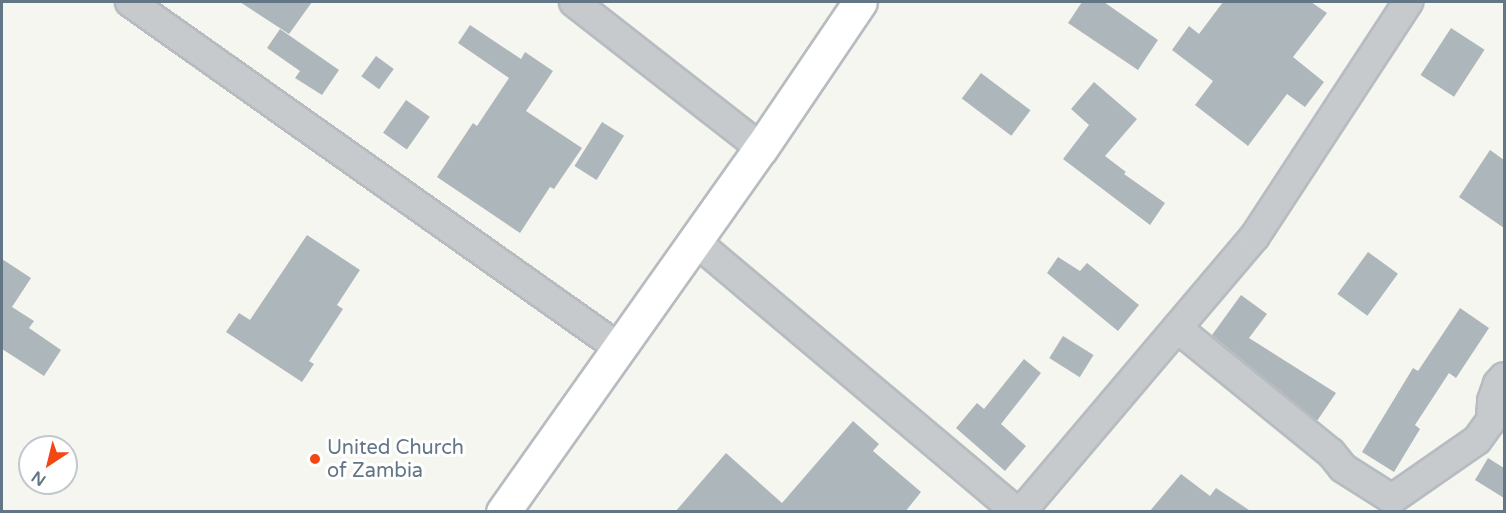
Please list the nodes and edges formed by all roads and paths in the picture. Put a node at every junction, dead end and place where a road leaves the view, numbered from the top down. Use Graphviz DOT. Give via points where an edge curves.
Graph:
graph roads {
  1 [pos="130,2"];
  2 [pos="574,2"];
  3 [pos="860,2"];
  4 [pos="1407,2"];
  5 [pos="761,148"];
  6 [pos="695,241"];
  7 [pos="1177,328"];
  8 [pos="619,348"];
  9 [pos="1504,377"];
  10 [pos="503,512"];
  11 [pos="1019,512"];
  1 -- 8 [label="street"];
  2 -- 5 [label="street"];
  3 -- 5 [label="main road"];
  4 -- 7 [label="street" via="1256,236"];
  5 -- 6 [label="main road"];
  6 -- 8 [label="main road"];
  6 -- 11 [label="street"];
  7 -- 9 [label="street" via="1331,453 1343,468 1392,499 1477,440 1491,421 1492,401"];
  7 -- 11 [label="street"];
  8 -- 10 [label="main road"];
}
